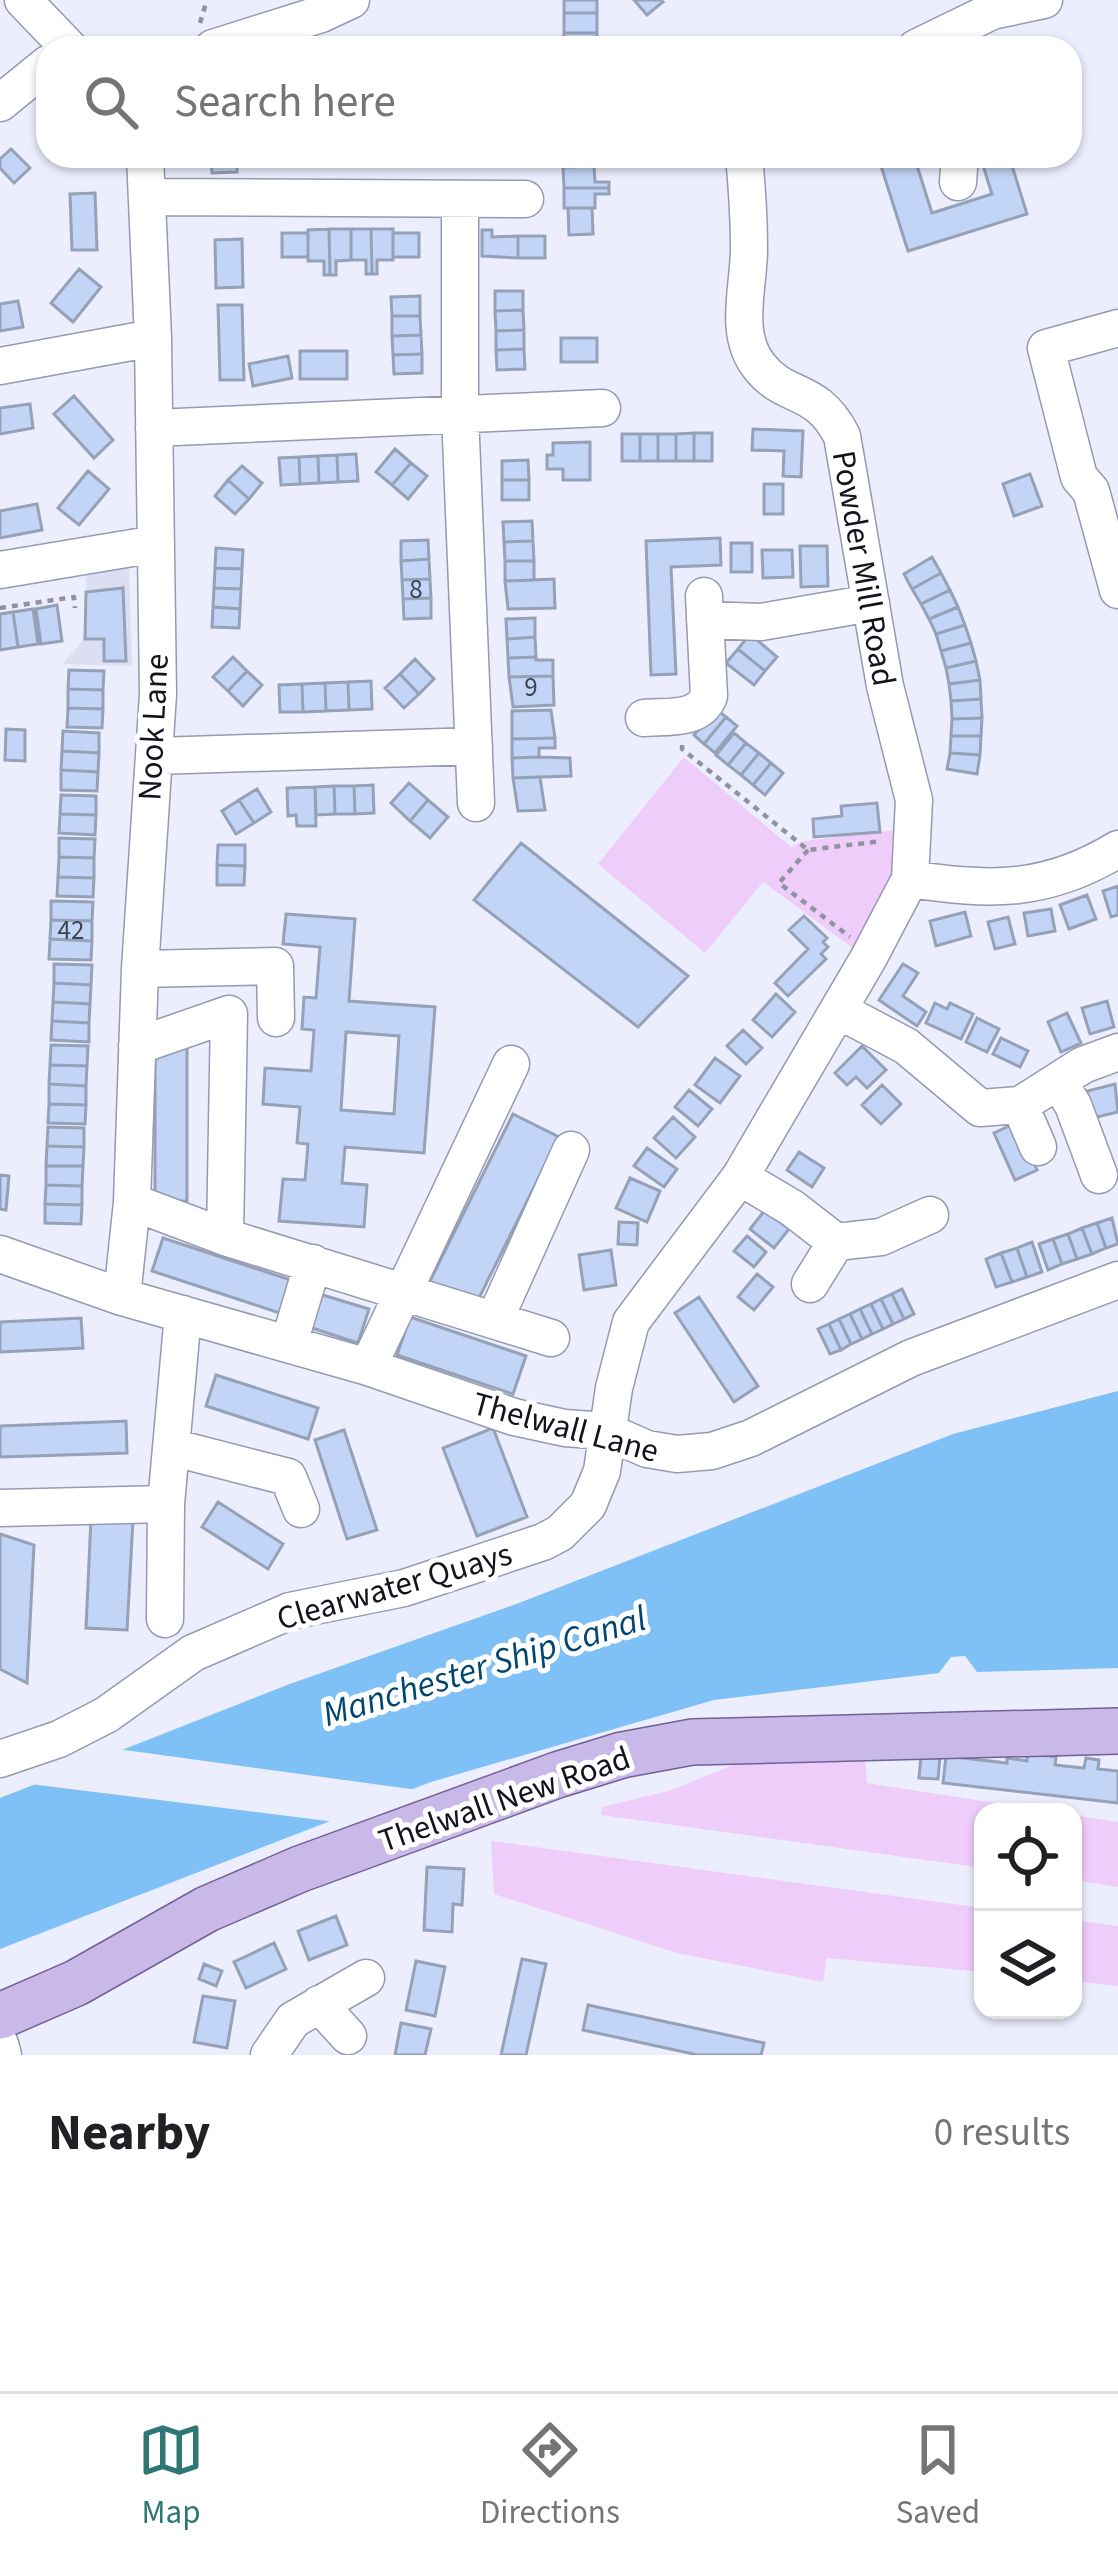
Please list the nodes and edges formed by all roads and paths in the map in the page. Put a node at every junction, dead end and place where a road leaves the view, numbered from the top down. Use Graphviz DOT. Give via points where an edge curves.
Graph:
graph roads {
  1 [pos="23,0"];
  2 [pos="207,0"];
  3 [pos="351,0"];
  4 [pos="1044,0"];
  5 [pos="58,36"];
  6 [pos="205,36"];
  7 [pos="220,36"];
  8 [pos="944,36"];
  9 [pos="36,74"];
  10 [pos="0,103"];
  11 [pos="146,168"];
  12 [pos="745,168"];
  13 [pos="147,197"];
  14 [pos="525,199"];
  15 [pos="460,201"];
  16 [pos="1118,328"];
  17 [pos="153,338"];
  18 [pos="0,367"];
  19 [pos="602,408"];
  20 [pos="460,414"];
  21 [pos="154,428"];
  22 [pos="156,544"];
  23 [pos="14,582"];
  24 [pos="1118,590"];
  25 [pos="871,603"];
  26 [pos="29,604"];
  27 [pos="0,608"];
  28 [pos="76,608"];
  29 [pos="662,716"];
  30 [pos="474,746"];
  31 [pos="156,756"];
  32 [pos="476,803"];
  33 [pos="913,837"];
  34 [pos="1118,849"];
  35 [pos="808,850"];
  36 [pos="910,879"];
  37 [pos="871,953"];
  38 [pos="140,969"];
  39 [pos="838,1010"];
  40 [pos="276,1018"];
  41 [pos="137,1046"];
  42 [pos="1118,1052"];
  43 [pos="511,1064"];
  44 [pos="1058,1081"];
  45 [pos="1020,1106"];
  46 [pos="1038,1147"];
  47 [pos="572,1150"];
  48 [pos="1099,1175"];
  49 [pos="740,1177"];
  50 [pos="132,1202"];
  51 [pos="930,1215"];
  52 [pos="225,1237"];
  53 [pos="836,1242"];
  54 [pos="0,1254"];
  55 [pos="313,1263"];
  56 [pos="1118,1280"];
  57 [pos="810,1284"];
  58 [pos="401,1289"];
  59 [pos="122,1297"];
  60 [pos="183,1314"];
  61 [pos="495,1319"];
  62 [pos="551,1338"];
  63 [pos="289,1343"];
  64 [pos="368,1367"];
  65 [pos="607,1431"];
  66 [pos="171,1447"];
  67 [pos="166,1504"];
  68 [pos="0,1508"];
  69 [pos="301,1509"];
  70 [pos="202,1596"];
  71 [pos="1118,1731"];
  72 [pos="0,1759"];
  73 [pos="366,1978"];
  74 [pos="319,2004"];
  75 [pos="0,2016"];
  76 [pos="348,2036"];
  77 [pos="0,2044"];
  78 [pos="3,2055"];
  79 [pos="269,2055"];
  1 -- 5 [label="street"];
  2 -- 6 [label="path"];
  3 -- 7 [label="street"];
  4 -- 8 [label="street" via="992,11"];
  9 -- 10 [label="street"];
  11 -- 13 [label="street, Nook Lane"];
  12 -- 25 [label="street, Powder Mill Road" via="749,349 769,376 831,414 842,436"];
  13 -- 15 [label="street"];
  13 -- 17 [label="street, Nook Lane"];
  14 -- 15 [label="street"];
  15 -- 20 [label="street"];
  16 -- 24 [label="street" via="1046,347"];
  17 -- 18 [label="street"];
  17 -- 21 [label="street, Nook Lane"];
  19 -- 20 [label="street"];
  20 -- 21 [label="street"];
  20 -- 30 [label="street"];
  21 -- 22 [label="street, Nook Lane"];
  22 -- 23 [label="street"];
  22 -- 31 [label="street, Nook Lane"];
  23 -- 26 [label="path"];
  25 -- 29 [label="street" via="761,622 705,608 709,696 695,714"];
  25 -- 33 [label="street, Powder Mill Road" via="914,800"];
  26 -- 27 [label="path"];
  26 -- 28 [label="path" via="74,597"];
  29 -- 35 [label="path" via="682,749"];
  30 -- 31 [label="street"];
  30 -- 32 [label="street"];
  31 -- 38 [label="street, Nook Lane"];
  33 -- 35 [label="path"];
  33 -- 36 [label="street, Powder Mill Road"];
  34 -- 36 [label="street" via="1042,880 991,890"];
  35 -- 37 [label="path" via="779,883"];
  36 -- 37 [label="street, Powder Mill Road"];
  37 -- 39 [label="street, Powder Mill Road"];
  38 -- 40 [label="street" via="275,966"];
  38 -- 41 [label="street, Nook Lane"];
  39 -- 45 [label="street" via="906,1046 980,1108"];
  39 -- 49 [label="street, Powder Mill Road"];
  41 -- 50 [label="street, Nook Lane"];
  41 -- 52 [label="street" via="229,1014"];
  42 -- 44 [label="street"];
  43 -- 58 [label="street"];
  44 -- 45 [label="street"];
  44 -- 48 [label="street"];
  45 -- 46 [label="street"];
  47 -- 61 [label="street"];
  49 -- 53 [label="street"];
  49 -- 65 [label="street, Powder Mill Road" via="631,1322"];
  50 -- 52 [label="street"];
  50 -- 59 [label="street, Nook Lane"];
  51 -- 53 [label="street" via="881,1237"];
  52 -- 55 [label="street"];
  53 -- 57 [label="street"];
  54 -- 59 [label="street, Thelwall Lane"];
  55 -- 58 [label="street"];
  55 -- 63 [label="street"];
  56 -- 65 [label="street, Thelwall Lane" via="931,1350 730,1446 666,1454"];
  58 -- 61 [label="street"];
  58 -- 64 [label="street"];
  59 -- 60 [label="street, Thelwall Lane"];
  60 -- 63 [label="street, Thelwall Lane"];
  60 -- 66 [label="street"];
  61 -- 62 [label="street"];
  63 -- 64 [label="street, Thelwall Lane"];
  64 -- 65 [label="street, Thelwall Lane" via="514,1418"];
  65 -- 72 [label="street, Clearwater Quays" via="598,1486 560,1533 404,1588 290,1611 193,1653 59,1739"];
  66 -- 67 [label="street"];
  66 -- 69 [label="street" via="288,1477"];
  67 -- 68 [label="street"];
  67 -- 70 [label="street" via="165,1603"];
  71 -- 75 [label="main road, Thelwall New Road" via="692,1742 622,1755 300,1869"];
  73 -- 74 [label="street"];
  74 -- 76 [label="street"];
  74 -- 79 [label="street" via="293,2020"];
  77 -- 78 [label="street"];
}
